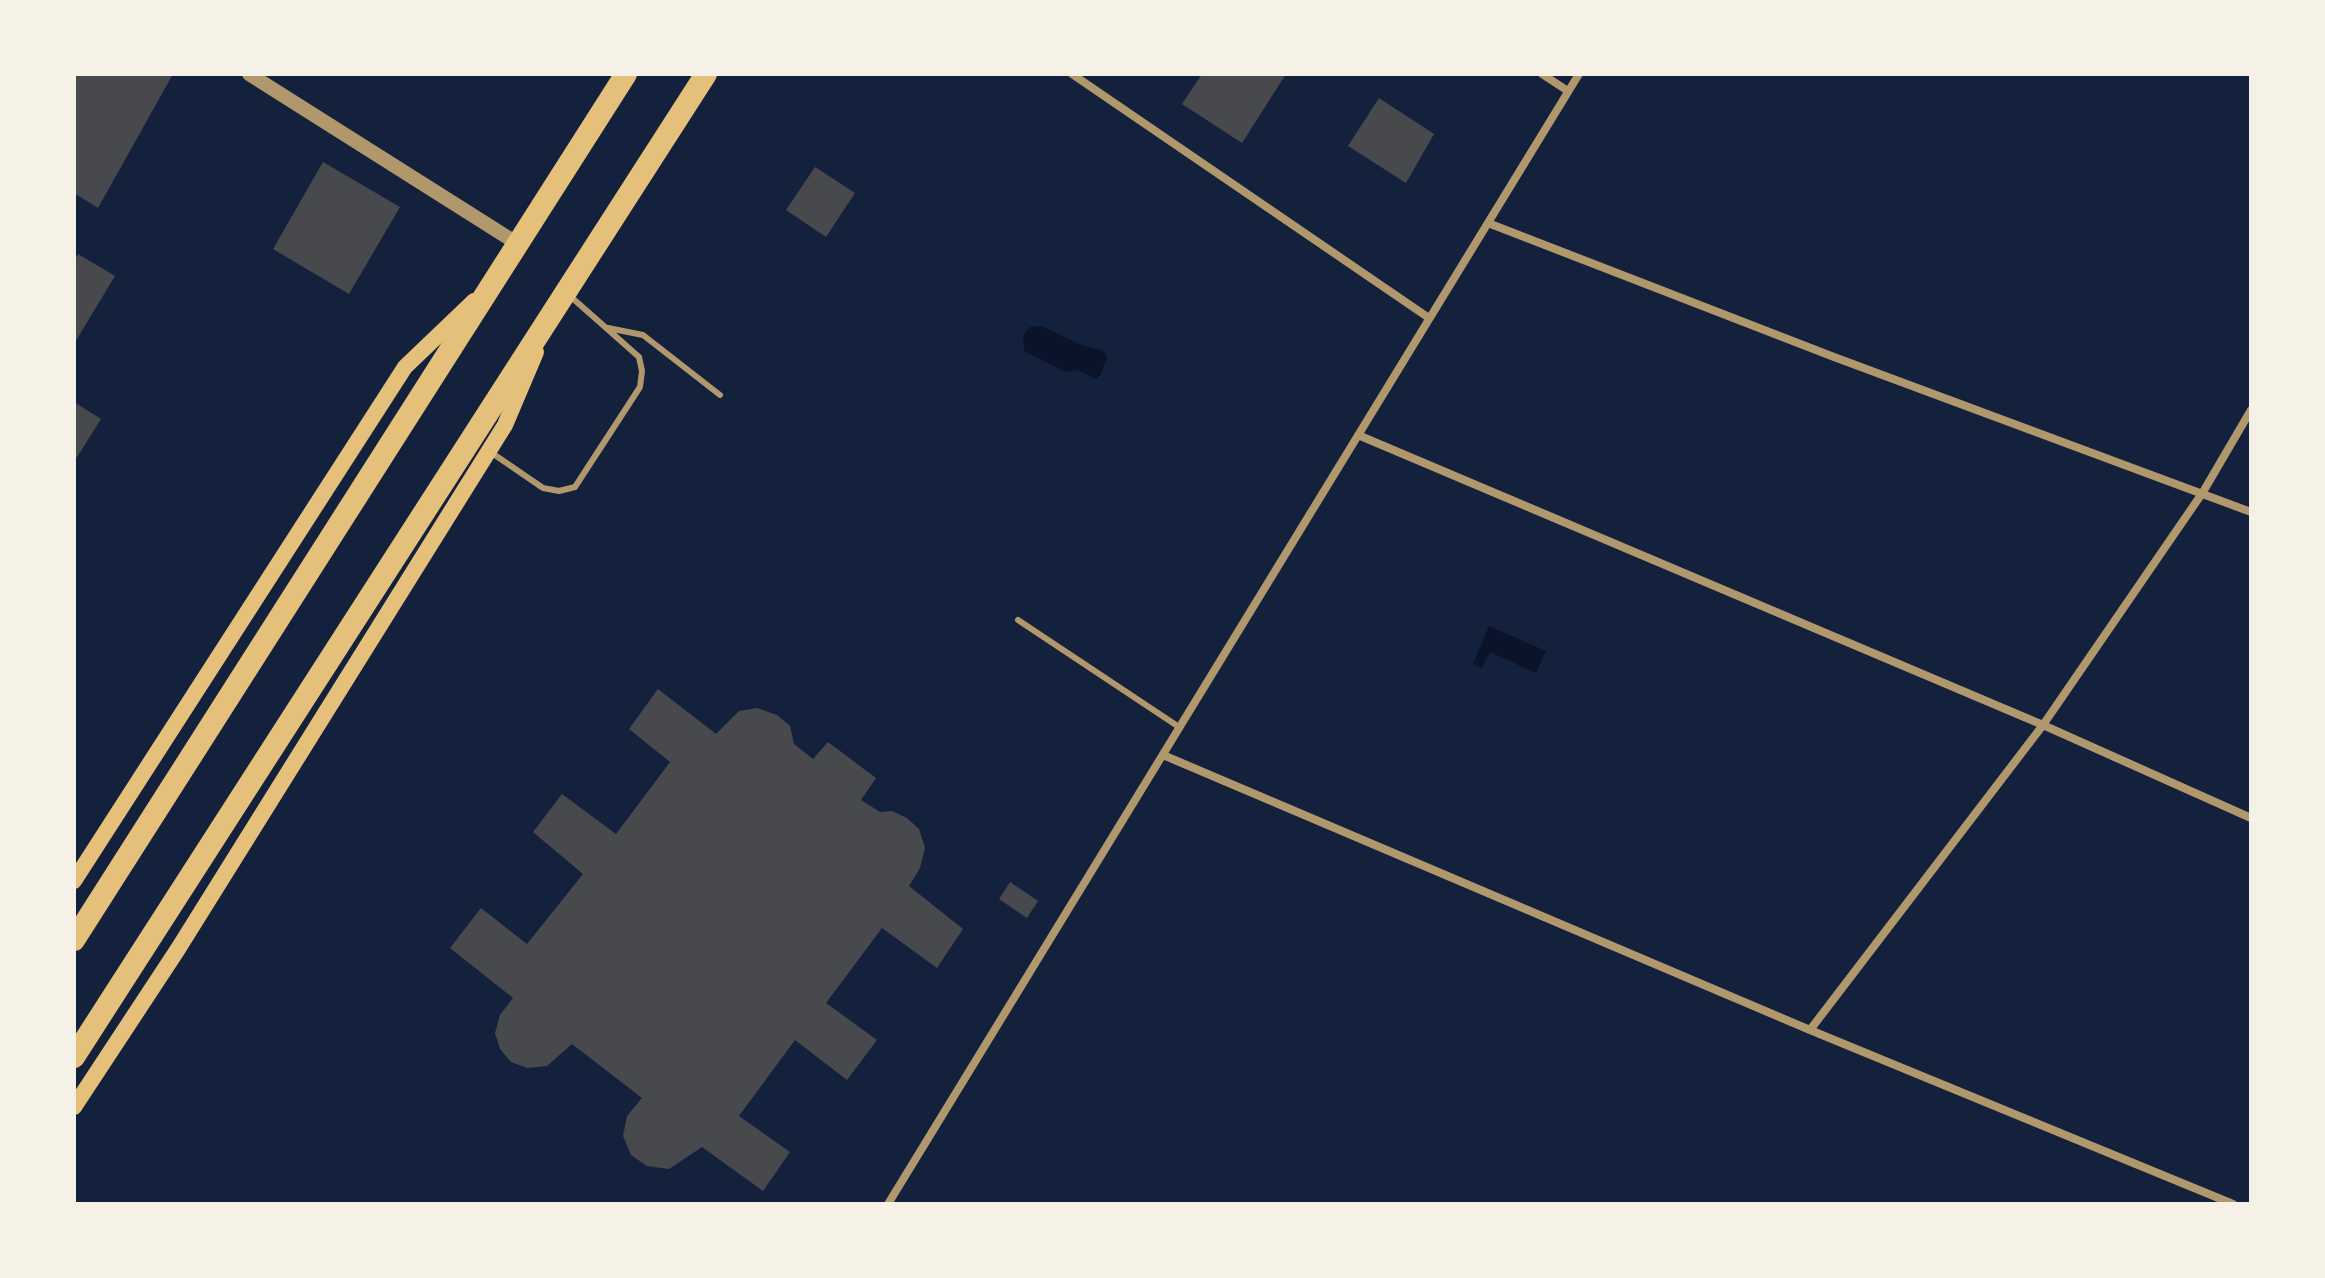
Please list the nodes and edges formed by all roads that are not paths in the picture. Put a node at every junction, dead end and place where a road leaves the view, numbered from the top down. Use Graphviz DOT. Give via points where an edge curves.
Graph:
graph roads {
  1 [pos="249,74"];
  2 [pos="626,74"];
  3 [pos="706,74"];
  4 [pos="1072,74"];
  5 [pos="1542,74"];
  6 [pos="1579,74"];
  7 [pos="1568,91"];
  8 [pos="1488,223"];
  9 [pos="518,244"];
  10 [pos="492,283"];
  11 [pos="560,302"];
  12 [pos="1429,318"];
  13 [pos="605,327"];
  14 [pos="720,395"];
  15 [pos="2251,410"];
  16 [pos="1358,435"];
  17 [pos="489,451"];
  18 [pos="2203,492"];
  19 [pos="2251,512"];
  20 [pos="1018,620"];
  21 [pos="2043,725"];
  22 [pos="1179,727"];
  23 [pos="1163,755"];
  24 [pos="2251,818"];
  25 [pos="74,881"];
  26 [pos="74,940"];
  27 [pos="1810,1030"];
  28 [pos="74,1057"];
  29 [pos="74,1107"];
  30 [pos="888,1204"];
  31 [pos="2233,1204"];
  1 -- 9 [label="street"];
  2 -- 9 [label="highway"];
  3 -- 11 [label="highway"];
  4 -- 12 [label="street"];
  5 -- 7 [label="street"];
  6 -- 7 [label="street"];
  7 -- 8 [label="street"];
  8 -- 12 [label="street"];
  8 -- 18 [label="street"];
  9 -- 10 [label="highway"];
  10 -- 25 [label="main road" via="405,367"];
  10 -- 26 [label="highway"];
  11 -- 13 [label="lane"];
  11 -- 17 [label="main road"];
  11 -- 28 [label="highway"];
  12 -- 16 [label="street"];
  13 -- 14 [label="lane" via="643,335"];
  13 -- 17 [label="lane" via="639,357 640,387 575,487 543,488"];
  15 -- 18 [label="street"];
  16 -- 21 [label="street"];
  16 -- 22 [label="street"];
  17 -- 29 [label="main road"];
  18 -- 19 [label="street"];
  18 -- 21 [label="street"];
  20 -- 22 [label="lane"];
  21 -- 24 [label="street"];
  21 -- 27 [label="street"];
  22 -- 23 [label="street"];
  23 -- 27 [label="street"];
  23 -- 30 [label="street"];
  27 -- 31 [label="street"];
}
